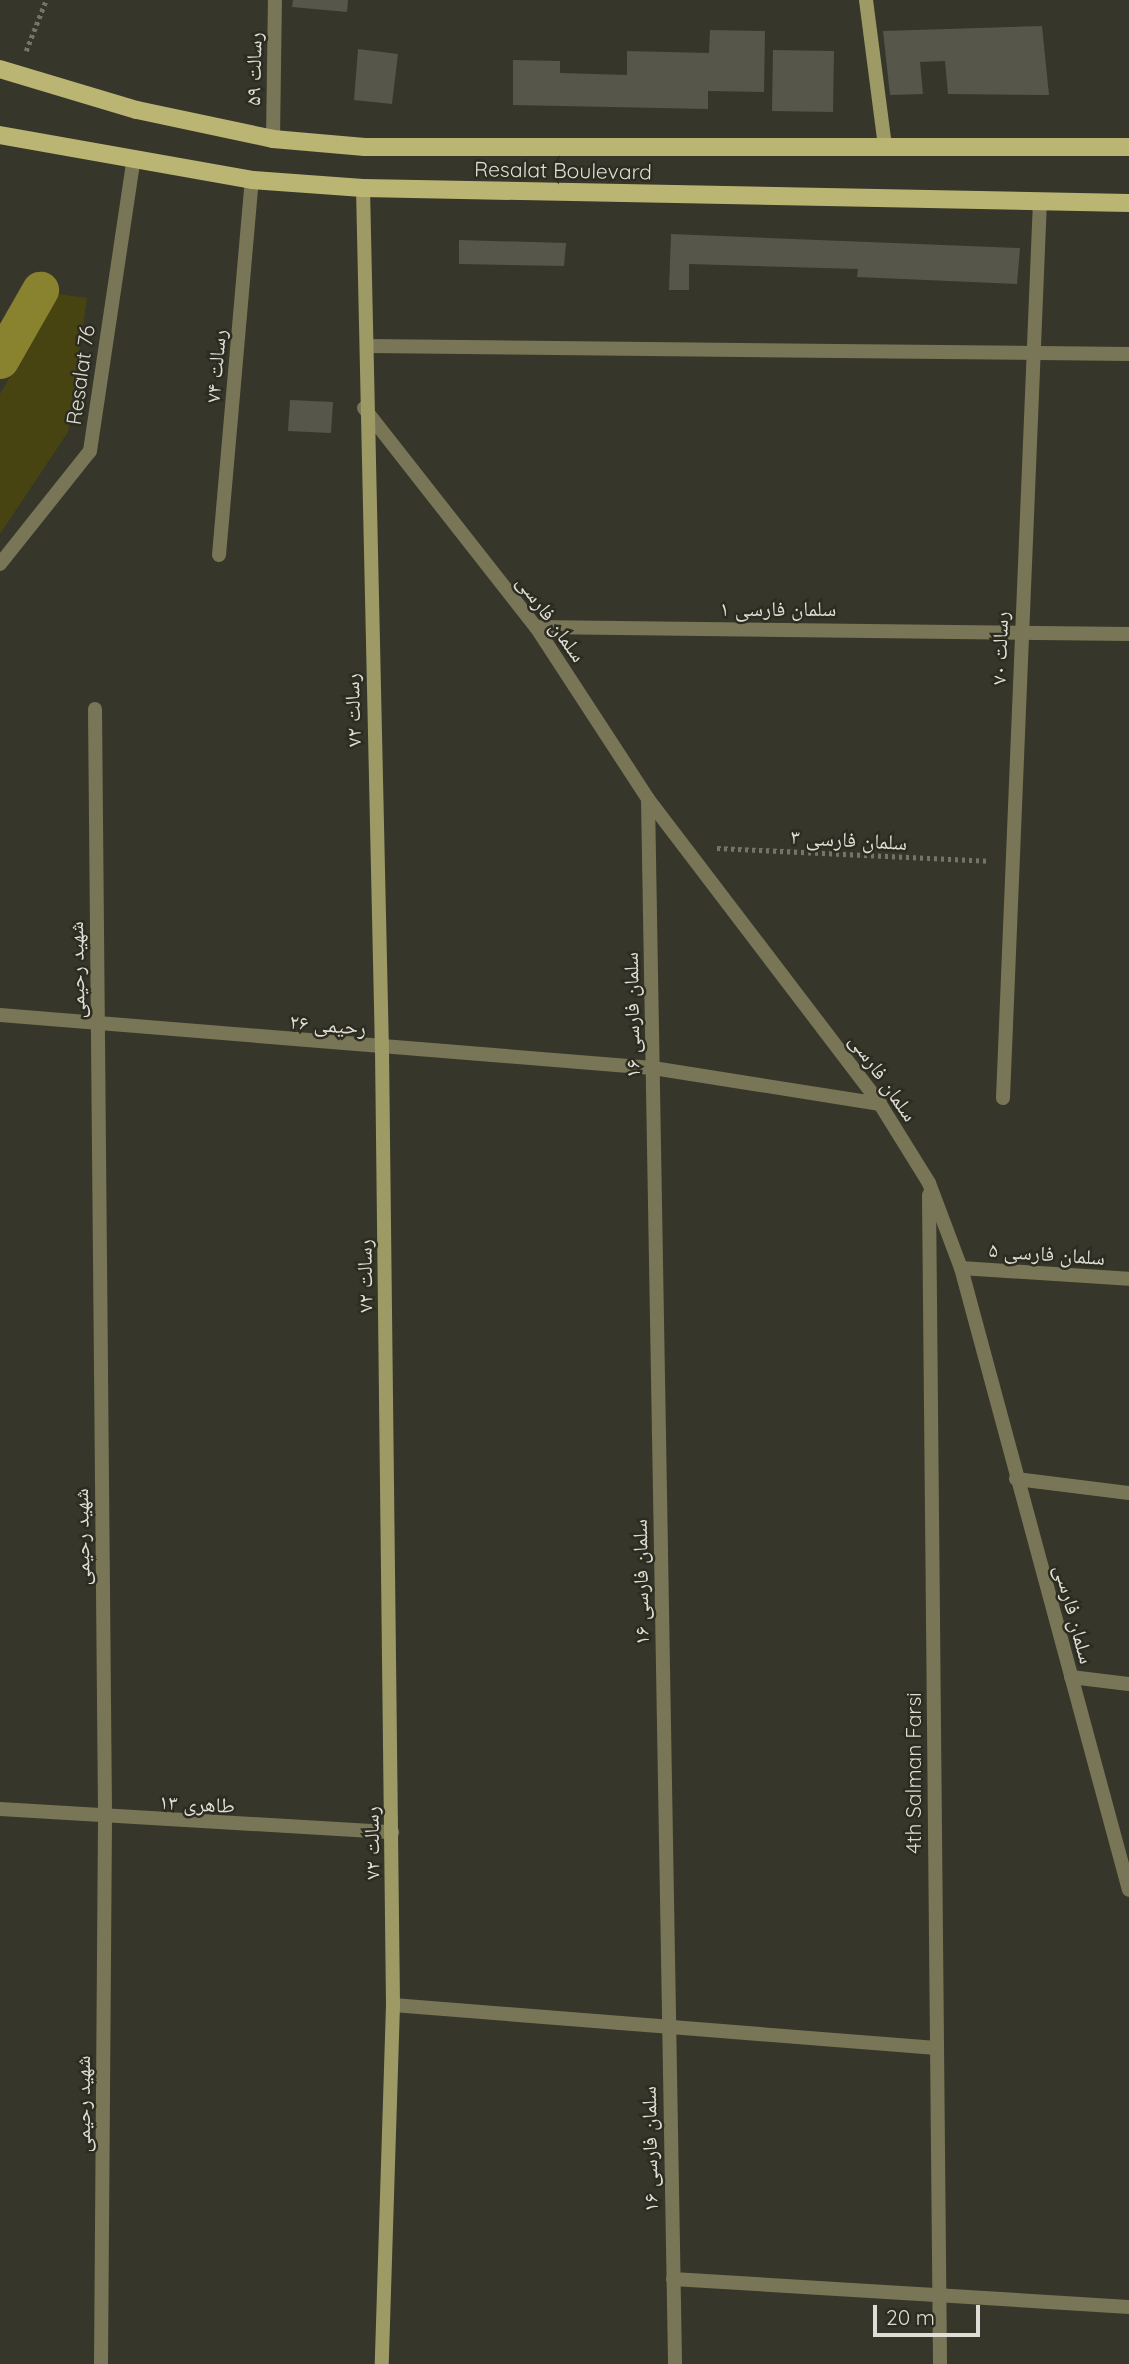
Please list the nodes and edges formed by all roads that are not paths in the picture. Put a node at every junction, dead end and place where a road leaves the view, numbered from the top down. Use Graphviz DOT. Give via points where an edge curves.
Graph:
graph roads {
  1 [pos="275,0"];
  2 [pos="866,0"];
  3 [pos="6,70"];
  4 [pos="0,135"];
  5 [pos="273,139"];
  6 [pos="885,147"];
  7 [pos="1129,147"];
  8 [pos="133,162"];
  9 [pos="253,180"];
  10 [pos="363,188"];
  11 [pos="1040,200"];
  12 [pos="1129,203"];
  13 [pos="368,346"];
  14 [pos="1030,350"];
  15 [pos="1129,354"];
  16 [pos="364,408"];
  17 [pos="219,555"];
  18 [pos="0,564"];
  19 [pos="536,627"];
  20 [pos="1021,630"];
  21 [pos="1129,635"];
  22 [pos="94,709"];
  23 [pos="648,799"];
  24 [pos="0,1016"];
  25 [pos="97,1027"];
  26 [pos="382,1050"];
  27 [pos="653,1068"];
  28 [pos="1003,1098"];
  29 [pos="880,1104"];
  30 [pos="929,1183"];
  31 [pos="961,1268"];
  32 [pos="1129,1279"];
  33 [pos="1017,1479"];
  34 [pos="1129,1493"];
  35 [pos="1071,1677"];
  36 [pos="1129,1684"];
  37 [pos="0,1809"];
  38 [pos="105,1820"];
  39 [pos="392,1832"];
  40 [pos="1129,1890"];
  41 [pos="393,2006"];
  42 [pos="667,2027"];
  43 [pos="936,2048"];
  44 [pos="673,2279"];
  45 [pos="941,2294"];
  46 [pos="1129,2307"];
  47 [pos="101,2364"];
  48 [pos="382,2364"];
  49 [pos="675,2364"];
  50 [pos="940,2364"];
  1 -- 5 [label="street, رسالت ۵۹"];
  2 -- 6 [label="street"];
  3 -- 5 [label="main road, Resalat Boulevard" via="136,110"];
  4 -- 8 [label="main road, Resalat Boulevard"];
  5 -- 6 [label="main road, Resalat Boulevard" via="365,147"];
  6 -- 7 [label="main road, Resalat Boulevard"];
  8 -- 9 [label="main road, Resalat Boulevard"];
  8 -- 18 [label="street, Resalat 76" via="90,451"];
  9 -- 10 [label="main road, Resalat Boulevard"];
  9 -- 17 [label="street, رسالت ۷۴"];
  10 -- 11 [label="main road, Resalat Boulevard"];
  10 -- 13 [label="street, رسالت ۷۲"];
  11 -- 12 [label="main road, Resalat Boulevard"];
  11 -- 14 [label="street, رسالت ۷۰"];
  13 -- 14 [label="street"];
  13 -- 16 [label="street, رسالت ۷۲"];
  14 -- 15 [label="street"];
  14 -- 20 [label="street, رسالت ۷۰"];
  16 -- 19 [label="street, سلمان فارسی"];
  16 -- 26 [label="street, رسالت ۷۲"];
  19 -- 20 [label="street, سلمان فارسی ۱"];
  19 -- 23 [label="street, سلمان فارسی"];
  20 -- 21 [label="street, سلمان فارسی ۱"];
  20 -- 28 [label="street, رسالت ۷۰"];
  22 -- 25 [label="street, شهید رحیمی"];
  23 -- 27 [label="street, سلمان فارسی ۱۶"];
  23 -- 29 [label="street, سلمان فارسی"];
  24 -- 25 [label="street, رحیمی ۲۶"];
  25 -- 26 [label="street, رحیمی ۲۶"];
  25 -- 38 [label="street, شهید رحیمی"];
  26 -- 27 [label="street, رحیمی ۲۶"];
  26 -- 39 [label="street, رسالت ۷۲"];
  27 -- 29 [label="street, رحیمی ۲۶"];
  27 -- 42 [label="street, سلمان فارسی ۱۶"];
  29 -- 30 [label="street, سلمان فارسی"];
  30 -- 31 [label="street, سلمان فارسی"];
  30 -- 43 [label="street, 4th Salman Farsi"];
  31 -- 32 [label="street, سلمان فارسی ۵"];
  31 -- 33 [label="street, سلمان فارسی"];
  33 -- 34 [label="street"];
  33 -- 35 [label="street, سلمان فارسی"];
  35 -- 36 [label="street"];
  35 -- 40 [label="street, سلمان فارسی"];
  37 -- 38 [label="street, طاهری ۱۳"];
  38 -- 39 [label="street, طاهری ۱۳"];
  38 -- 47 [label="street, شهید رحیمی"];
  39 -- 41 [label="street, رسالت ۷۲"];
  41 -- 42 [label="street"];
  41 -- 48 [label="street, رسالت ۷۲"];
  42 -- 43 [label="street"];
  42 -- 44 [label="street, سلمان فارسی ۱۶"];
  43 -- 45 [label="street, 4th Salman Farsi"];
  44 -- 45 [label="street"];
  44 -- 49 [label="street, سلمان فارسی ۱۶"];
  45 -- 46 [label="street"];
  45 -- 50 [label="street, 4th Salman Farsi"];
}
